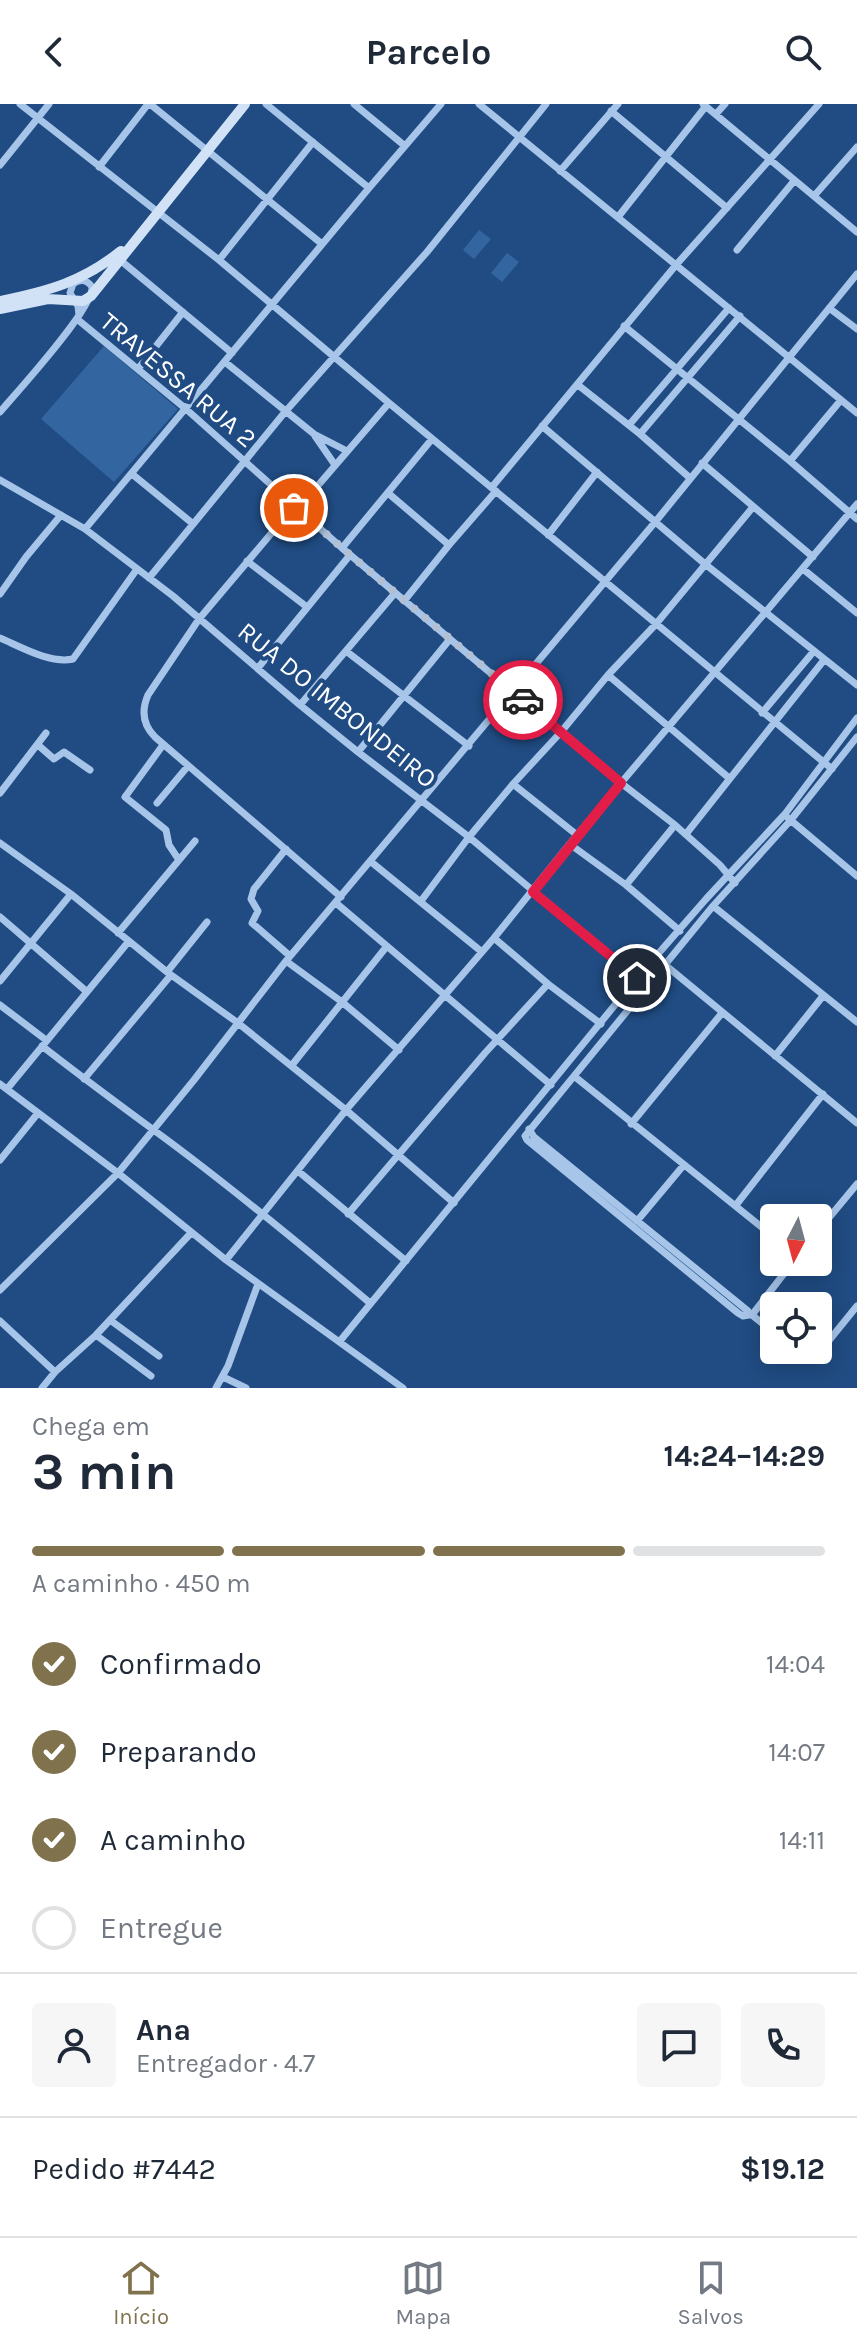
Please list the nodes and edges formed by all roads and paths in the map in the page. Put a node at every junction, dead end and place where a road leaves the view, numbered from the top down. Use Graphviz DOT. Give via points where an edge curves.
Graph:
graph roads {
  1 [pos="20,104"];
  2 [pos="49,104"];
  3 [pos="149,104"];
  4 [pos="266,104"];
  5 [pos="441,104"];
  6 [pos="479,104"];
  7 [pos="546,104"];
  8 [pos="618,104"];
  9 [pos="725,104"];
  10 [pos="241,105"];
  11 [pos="356,105"];
  12 [pos="704,105"];
  13 [pos="817,105"];
  14 [pos="611,111"];
  15 [pos="716,114"];
  16 [pos="38,119"];
  17 [pos="519,138"];
  18 [pos="313,142"];
  19 [pos="405,146"];
  20 [pos="857,147"];
  21 [pos="207,149"];
  22 [pos="665,157"];
  23 [pos="768,160"];
  24 [pos="1,162"];
  25 [pos="99,167"];
  26 [pos="560,171"];
  27 [pos="794,181"];
  28 [pos="369,188"];
  29 [pos="814,196"];
  30 [pos="267,199"];
  31 [pos="727,208"];
  32 [pos="158,211"];
  33 [pos="618,217"];
  34 [pos="857,232"];
  35 [pos="135,240"];
  36 [pos="322,244"];
  37 [pos="737,250"];
  38 [pos="120,260"];
  39 [pos="219,260"];
  40 [pos="676,265"];
  41 [pos="857,274"];
  42 [pos="76,281"];
  43 [pos="91,296"];
  44 [pos="73,299"];
  45 [pos="0,301"];
  46 [pos="274,304"];
  47 [pos="729,308"];
  48 [pos="829,308"];
  49 [pos="0,309"];
  50 [pos="183,312"];
  51 [pos="740,316"];
  52 [pos="78,317"];
  53 [pos="624,326"];
  54 [pos="857,329"];
  55 [pos="232,353"];
  56 [pos="335,356"];
  57 [pos="789,356"];
  58 [pos="225,362"];
  59 [pos="138,369"];
  60 [pos="678,370"];
  61 [pos="688,379"];
  62 [pos="578,385"];
  63 [pos="841,400"];
  64 [pos="389,403"];
  65 [pos="186,409"];
  66 [pos="0,412"];
  67 [pos="285,412"];
  68 [pos="857,413"];
  69 [pos="739,419"];
  70 [pos="629,425"];
  71 [pos="542,426"];
  72 [pos="314,434"];
  73 [pos="640,434"];
  74 [pos="432,439"];
  75 [pos="347,451"];
  76 [pos="790,461"];
  77 [pos="244,462"];
  78 [pos="702,463"];
  79 [pos="335,465"];
  80 [pos="597,472"];
  81 [pos="132,474"];
  82 [pos="690,478"];
  83 [pos="0,480"];
  84 [pos="494,489"];
  85 [pos="388,493"];
  86 [pos="857,504"];
  87 [pos="296,507"];
  88 [pos="753,507"];
  89 [pos="850,513"];
  90 [pos="61,515"];
  91 [pos="857,519"];
  92 [pos="656,521"];
  93 [pos="192,523"];
  94 [pos="85,529"];
  95 [pos="548,535"];
  96 [pos="449,545"];
  97 [pos="342,548"];
  98 [pos="350,555"];
  99 [pos="813,557"];
  100 [pos="247,561"];
  101 [pos="705,564"];
  102 [pos="137,569"];
  103 [pos="803,569"];
  104 [pos="149,578"];
  105 [pos="606,581"];
  106 [pos="395,593"];
  107 [pos="0,594"];
  108 [pos="404,601"];
  109 [pos="857,601"];
  110 [pos="307,607"];
  111 [pos="854,611"];
  112 [pos="765,613"];
  113 [pos="199,619"];
  114 [pos="656,624"];
  115 [pos="0,638"];
  116 [pos="450,639"];
  117 [pos="346,651"];
  118 [pos="814,651"];
  119 [pos="824,660"];
  120 [pos="258,668"];
  121 [pos="715,673"];
  122 [pos="608,675"];
  123 [pos="857,685"];
  124 [pos="514,692"];
  125 [pos="403,695"];
  126 [pos="300,705"];
  127 [pos="762,713"];
  128 [pos="857,718"];
  129 [pos="774,723"];
  130 [pos="669,727"];
  131 [pos="561,732"];
  132 [pos="46,733"];
  133 [pos="857,737"];
  134 [pos="38,745"];
  135 [pos="163,745"];
  136 [pos="469,746"];
  137 [pos="358,752"];
  138 [pos="823,762"];
  139 [pos="188,766"];
  140 [pos="832,769"];
  141 [pos="90,770"];
  142 [pos="729,778"];
  143 [pos="621,783"];
  144 [pos="513,784"];
  145 [pos="0,793"];
  146 [pos="420,799"];
  147 [pos="157,803"];
  148 [pos="788,818"];
  149 [pos="675,825"];
  150 [pos="686,834"];
  151 [pos="577,835"];
  152 [pos="469,837"];
  153 [pos="195,841"];
  154 [pos="0,843"];
  155 [pos="571,845"];
  156 [pos="286,849"];
  157 [pos="179,860"];
  158 [pos="370,861"];
  159 [pos="728,876"];
  160 [pos="857,876"];
  161 [pos="735,883"];
  162 [pos="626,885"];
  163 [pos="533,892"];
  164 [pos="71,894"];
  165 [pos="338,900"];
  166 [pos="421,901"];
  167 [pos="713,906"];
  168 [pos="0,917"];
  169 [pos="207,922"];
  170 [pos="680,931"];
  171 [pos="118,933"];
  172 [pos="494,938"];
  173 [pos="129,941"];
  174 [pos="31,942"];
  175 [pos="387,946"];
  176 [pos="482,952"];
  177 [pos="288,959"];
  178 [pos="664,964"];
  179 [pos="169,974"];
  180 [pos="637,978"];
  181 [pos="0,981"];
  182 [pos="548,984"];
  183 [pos="86,991"];
  184 [pos="445,995"];
  185 [pos="823,996"];
  186 [pos="342,1002"];
  187 [pos="0,1005"];
  188 [pos="722,1013"];
  189 [pos="857,1022"];
  190 [pos="238,1023"];
  191 [pos="601,1024"];
  192 [pos="498,1038"];
  193 [pos="44,1043"];
  194 [pos="399,1050"];
  195 [pos="775,1056"];
  196 [pos="292,1065"];
  197 [pos="574,1076"];
  198 [pos="84,1079"];
  199 [pos="551,1085"];
  200 [pos="4,1086"];
  201 [pos="823,1094"];
  202 [pos="346,1110"];
  203 [pos="38,1113"];
  204 [pos="857,1123"];
  205 [pos="631,1124"];
  206 [pos="529,1129"];
  207 [pos="154,1130"];
  208 [pos="399,1154"];
  209 [pos="0,1160"];
  210 [pos="683,1166"];
  211 [pos="298,1171"];
  212 [pos="118,1173"];
  213 [pos="857,1184"];
  214 [pos="454,1203"];
  215 [pos="736,1205"];
  216 [pos="348,1214"];
  217 [pos="832,1214"];
  218 [pos="264,1216"];
  219 [pos="637,1221"];
  220 [pos="760,1225"];
  221 [pos="191,1233"];
  222 [pos="226,1260"];
  223 [pos="406,1261"];
  224 [pos="782,1276"];
  225 [pos="258,1284"];
  226 [pos="0,1290"];
  227 [pos="370,1303"];
  228 [pos="857,1306"];
  229 [pos="750,1315"];
  230 [pos="110,1320"];
  231 [pos="0,1321"];
  232 [pos="760,1322"];
  233 [pos="96,1335"];
  234 [pos="832,1337"];
  235 [pos="340,1341"];
  236 [pos="159,1356"];
  237 [pos="55,1372"];
  238 [pos="151,1376"];
  239 [pos="223,1377"];
  240 [pos="398,1387"];
  241 [pos="42,1388"];
  242 [pos="216,1388"];
  243 [pos="246,1388"];
  1 -- 16 [label="street"];
  2 -- 16 [label="street"];
  3 -- 21 [label="street"];
  3 -- 25 [label="street"];
  4 -- 18 [label="street"];
  5 -- 19 [label="street"];
  6 -- 17 [label="street"];
  7 -- 17 [label="street"];
  8 -- 14 [label="street"];
  9 -- 15 [label="street"];
  10 -- 21 [label="main road"];
  11 -- 19 [label="street"];
  12 -- 15 [label="street"];
  12 -- 22 [label="street"];
  13 -- 23 [label="street"];
  14 -- 22 [label="street"];
  14 -- 26 [label="street"];
  15 -- 23 [label="street"];
  16 -- 24 [label="street"];
  16 -- 25 [label="street"];
  17 -- 26 [label="street"];
  17 -- 56 [label="street"];
  18 -- 28 [label="street"];
  18 -- 30 [label="street"];
  19 -- 28 [label="street"];
  20 -- 29 [label="street"];
  21 -- 30 [label="street"];
  21 -- 32 [label="main road"];
  22 -- 31 [label="street"];
  22 -- 33 [label="street"];
  23 -- 27 [label="street"];
  23 -- 31 [label="street"];
  25 -- 32 [label="street"];
  26 -- 33 [label="street"];
  27 -- 29 [label="street"];
  27 -- 37 [label="street"];
  28 -- 36 [label="street"];
  29 -- 34 [label="street"];
  30 -- 36 [label="street"];
  30 -- 39 [label="street"];
  31 -- 40 [label="street"];
  32 -- 35 [label="main road"];
  32 -- 39 [label="street"];
  33 -- 40 [label="street"];
  35 -- 38 [label="main road"];
  35 -- 42 [label="main road"];
  36 -- 46 [label="street"];
  38 -- 43 [label="main road"];
  38 -- 50 [label="street"];
  39 -- 46 [label="street"];
  40 -- 47 [label="street"];
  40 -- 53 [label="street"];
  41 -- 48 [label="street"];
  42 -- 43 [label="street" via="90,284"];
  42 -- 44 [label="street"];
  42 -- 45 [label="main road"];
  43 -- 44 [label="main road"];
  43 -- 52 [label="street"];
  44 -- 49 [label="main road"];
  44 -- 52 [label="street"];
  46 -- 55 [label="street"];
  46 -- 56 [label="street"];
  47 -- 51 [label="street"];
  47 -- 60 [label="street"];
  48 -- 54 [label="street"];
  48 -- 57 [label="street"];
  50 -- 55 [label="street"];
  50 -- 59 [label="street"];
  51 -- 57 [label="street"];
  51 -- 61 [label="street"];
  52 -- 59 [label="street, TRAVESSA RUA 2"];
  52 -- 66 [label="street"];
  53 -- 60 [label="street"];
  53 -- 62 [label="street"];
  55 -- 58 [label="street"];
  56 -- 64 [label="street"];
  56 -- 67 [label="street"];
  57 -- 63 [label="street"];
  57 -- 69 [label="street"];
  58 -- 65 [label="street"];
  58 -- 67 [label="street"];
  59 -- 65 [label="street, TRAVESSA RUA 2"];
  60 -- 61 [label="street"];
  60 -- 70 [label="street"];
  61 -- 69 [label="street"];
  61 -- 73 [label="street"];
  62 -- 70 [label="street"];
  62 -- 71 [label="street"];
  63 -- 68 [label="street"];
  63 -- 76 [label="street"];
  64 -- 74 [label="street"];
  64 -- 75 [label="street"];
  65 -- 77 [label="street, TRAVESSA RUA 2"];
  65 -- 81 [label="street"];
  67 -- 72 [label="street"];
  67 -- 77 [label="street"];
  69 -- 76 [label="street"];
  69 -- 78 [label="street"];
  70 -- 73 [label="street"];
  71 -- 80 [label="street"];
  71 -- 84 [label="street"];
  72 -- 75 [label="street"];
  72 -- 79 [label="street"];
  73 -- 82 [label="street"];
  74 -- 84 [label="street"];
  74 -- 85 [label="street"];
  75 -- 79 [label="street"];
  76 -- 89 [label="street"];
  77 -- 87 [label="street, TRAVESSA RUA 2"];
  77 -- 93 [label="street"];
  78 -- 82 [label="street"];
  78 -- 88 [label="street"];
  79 -- 87 [label="street"];
  80 -- 92 [label="street"];
  80 -- 95 [label="street"];
  81 -- 93 [label="street"];
  81 -- 94 [label="street"];
  82 -- 92 [label="street"];
  83 -- 90 [label="street, RUA DO IMBONDEIRO"];
  84 -- 95 [label="street"];
  84 -- 96 [label="street"];
  85 -- 96 [label="street"];
  85 -- 97 [label="street"];
  86 -- 89 [label="street"];
  87 -- 97 [label="street, TRAVESSA RUA 2"];
  87 -- 100 [label="street"];
  88 -- 99 [label="street"];
  88 -- 101 [label="street"];
  89 -- 91 [label="street"];
  89 -- 99 [label="street"];
  90 -- 94 [label="street, RUA DO IMBONDEIRO"];
  90 -- 107 [label="street"];
  92 -- 101 [label="street"];
  92 -- 105 [label="street"];
  93 -- 104 [label="street"];
  94 -- 102 [label="street, RUA DO IMBONDEIRO"];
  95 -- 105 [label="street"];
  96 -- 108 [label="street"];
  97 -- 98 [label="street, TRAVESSA RUA 2"];
  98 -- 106 [label="street, TRAVESSA RUA 2"];
  98 -- 110 [label="street"];
  99 -- 103 [label="street"];
  100 -- 110 [label="street"];
  100 -- 113 [label="street"];
  101 -- 112 [label="street"];
  101 -- 114 [label="street"];
  102 -- 104 [label="street, RUA DO IMBONDEIRO"];
  102 -- 115 [label="street" via="73,659 52,658"];
  103 -- 111 [label="street"];
  103 -- 112 [label="street"];
  104 -- 113 [label="street, RUA DO IMBONDEIRO"];
  105 -- 114 [label="street"];
  105 -- 124 [label="street"];
  106 -- 108 [label="street, TRAVESSA RUA 2"];
  106 -- 117 [label="street"];
  108 -- 116 [label="street, TRAVESSA RUA 2"];
  109 -- 111 [label="street"];
  110 -- 120 [label="street"];
  112 -- 118 [label="street"];
  112 -- 121 [label="street"];
  113 -- 120 [label="street, RUA DO IMBONDEIRO"];
  113 -- 135 [label="street" via="146,700 145,724"];
  114 -- 121 [label="street"];
  114 -- 122 [label="street"];
  116 -- 124 [label="street, TRAVESSA RUA 2"];
  116 -- 125 [label="street"];
  117 -- 125 [label="street"];
  117 -- 126 [label="street"];
  118 -- 119 [label="street"];
  118 -- 127 [label="street"];
  119 -- 123 [label="street"];
  119 -- 129 [label="street"];
  120 -- 126 [label="street, RUA DO IMBONDEIRO"];
  121 -- 127 [label="street"];
  121 -- 130 [label="street"];
  122 -- 130 [label="street"];
  122 -- 131 [label="street"];
  124 -- 131 [label="street, TRAVESSA RUA 2"];
  124 -- 136 [label="street"];
  125 -- 136 [label="street"];
  125 -- 137 [label="street"];
  126 -- 137 [label="street, RUA DO IMBONDEIRO"];
  127 -- 129 [label="street"];
  128 -- 138 [label="street"];
  129 -- 138 [label="street"];
  129 -- 142 [label="street"];
  130 -- 142 [label="street"];
  130 -- 143 [label="street"];
  131 -- 143 [label="street, TRAVESSA RUA 2"];
  131 -- 144 [label="street"];
  132 -- 134 [label="street"];
  133 -- 140 [label="street"];
  134 -- 141 [label="street" via="54,759 65,753"];
  134 -- 145 [label="street"];
  135 -- 139 [label="street"];
  135 -- 157 [label="street" via="125,797 166,830"];
  136 -- 146 [label="street"];
  137 -- 146 [label="street, RUA DO IMBONDEIRO"];
  138 -- 140 [label="street"];
  138 -- 148 [label="street"];
  139 -- 147 [label="street"];
  139 -- 156 [label="street"];
  140 -- 148 [label="street"];
  142 -- 150 [label="street"];
  143 -- 149 [label="street, TRAVESSA RUA 2"];
  143 -- 151 [label="street"];
  144 -- 151 [label="street"];
  144 -- 152 [label="street"];
  146 -- 152 [label="street, RUA DO IMBONDEIRO"];
  146 -- 158 [label="street"];
  148 -- 159 [label="street"];
  148 -- 160 [label="street"];
  148 -- 161 [label="street"];
  149 -- 150 [label="street, TRAVESSA RUA 2"];
  149 -- 162 [label="street"];
  150 -- 159 [label="street, TRAVESSA RUA 2"];
  151 -- 155 [label="street"];
  152 -- 163 [label="street, RUA DO IMBONDEIRO"];
  152 -- 166 [label="street"];
  153 -- 157 [label="street"];
  154 -- 164 [label="street"];
  155 -- 162 [label="street"];
  155 -- 163 [label="street"];
  156 -- 165 [label="street"];
  156 -- 177 [label="street" via="251,899 258,911 252,923"];
  157 -- 171 [label="street"];
  158 -- 165 [label="street"];
  158 -- 166 [label="street"];
  159 -- 161 [label="street, TRAVESSA RUA 2"];
  159 -- 170 [label="street"];
  161 -- 167 [label="street"];
  162 -- 170 [label="street"];
  163 -- 172 [label="street"];
  163 -- 180 [label="street, RUA DO IMBONDEIRO"];
  164 -- 171 [label="street"];
  164 -- 174 [label="street"];
  165 -- 175 [label="street"];
  165 -- 177 [label="street"];
  166 -- 176 [label="street"];
  167 -- 178 [label="street"];
  167 -- 185 [label="street"];
  168 -- 174 [label="street"];
  169 -- 179 [label="street"];
  170 -- 180 [label="street"];
  171 -- 173 [label="street"];
  172 -- 176 [label="street"];
  172 -- 182 [label="street"];
  173 -- 179 [label="street"];
  173 -- 183 [label="street"];
  174 -- 181 [label="street"];
  174 -- 183 [label="street"];
  175 -- 184 [label="street"];
  175 -- 186 [label="street"];
  176 -- 184 [label="street"];
  177 -- 186 [label="street"];
  177 -- 190 [label="street"];
  178 -- 188 [label="street"];
  178 -- 197 [label="street"];
  179 -- 190 [label="street"];
  179 -- 198 [label="street"];
  180 -- 191 [label="street"];
  182 -- 191 [label="street"];
  182 -- 192 [label="street"];
  183 -- 193 [label="street"];
  184 -- 192 [label="street"];
  184 -- 194 [label="street"];
  185 -- 189 [label="street"];
  185 -- 195 [label="street"];
  186 -- 194 [label="street"];
  186 -- 196 [label="street"];
  187 -- 193 [label="street"];
  188 -- 195 [label="street"];
  188 -- 205 [label="street"];
  190 -- 196 [label="street"];
  190 -- 207 [label="street"];
  191 -- 199 [label="street"];
  192 -- 199 [label="street"];
  192 -- 208 [label="street"];
  193 -- 198 [label="street"];
  193 -- 200 [label="street"];
  194 -- 202 [label="street"];
  195 -- 201 [label="street"];
  196 -- 202 [label="street"];
  197 -- 205 [label="street"];
  197 -- 206 [label="street"];
  198 -- 207 [label="street"];
  199 -- 214 [label="street"];
  200 -- 203 [label="street"];
  201 -- 204 [label="street"];
  201 -- 215 [label="street"];
  202 -- 208 [label="street"];
  202 -- 211 [label="street"];
  203 -- 209 [label="street"];
  203 -- 212 [label="street"];
  205 -- 210 [label="street"];
  206 -- 219 [label="street"];
  206 -- 229 [label="street" via="527,1140 738,1313"];
  207 -- 212 [label="street"];
  207 -- 218 [label="street"];
  208 -- 214 [label="street"];
  208 -- 216 [label="street"];
  210 -- 215 [label="street"];
  210 -- 219 [label="street"];
  211 -- 216 [label="street"];
  211 -- 218 [label="street"];
  212 -- 221 [label="street"];
  212 -- 226 [label="street"];
  213 -- 217 [label="street"];
  214 -- 223 [label="street"];
  215 -- 220 [label="street"];
  216 -- 223 [label="street"];
  218 -- 222 [label="street"];
  218 -- 227 [label="street"];
  219 -- 229 [label="street"];
  221 -- 222 [label="street"];
  221 -- 230 [label="street"];
  222 -- 225 [label="street"];
  223 -- 227 [label="street"];
  224 -- 229 [label="street"];
  225 -- 235 [label="street"];
  225 -- 239 [label="street"];
  227 -- 235 [label="street"];
  228 -- 234 [label="street"];
  229 -- 232 [label="street"];
  230 -- 233 [label="street"];
  230 -- 236 [label="street"];
  231 -- 237 [label="street"];
  233 -- 237 [label="street"];
  233 -- 238 [label="street"];
  235 -- 240 [label="street"];
  237 -- 241 [label="street"];
  239 -- 242 [label="street"];
  239 -- 243 [label="street"];
}
